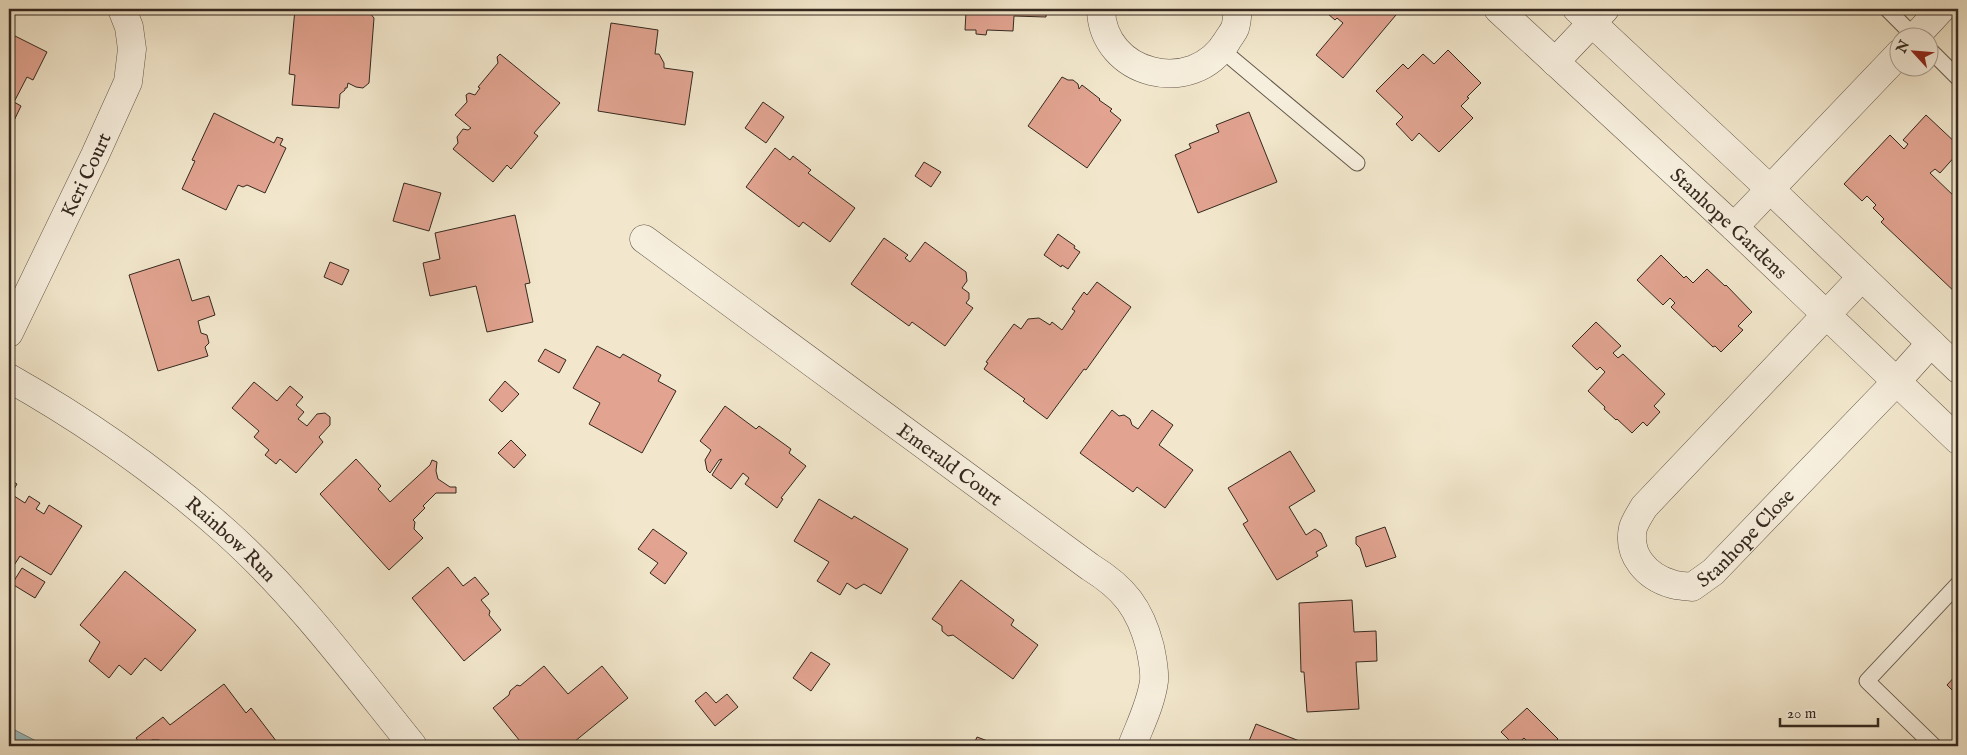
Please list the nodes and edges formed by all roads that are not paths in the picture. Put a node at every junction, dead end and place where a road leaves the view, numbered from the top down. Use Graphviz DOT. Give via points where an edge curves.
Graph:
graph roads {
  1 [pos="122,9"];
  2 [pos="1101,9"];
  3 [pos="1238,9"];
  4 [pos="1498,9"];
  5 [pos="1887,9"];
  6 [pos="1941,9"];
  7 [pos="1592,13"];
  8 [pos="1903,28"];
  9 [pos="1926,28"];
  10 [pos="1222,50"];
  11 [pos="1555,62"];
  12 [pos="1940,63"];
  13 [pos="1890,68"];
  14 [pos="1958,78"];
  15 [pos="1357,163"];
  16 [pos="1770,189"];
  17 [pos="1734,227"];
  18 [pos="644,239"];
  19 [pos="1862,277"];
  20 [pos="1826,315"];
  21 [pos="9,333"];
  22 [pos="1931,343"];
  23 [pos="1958,369"];
  24 [pos="9,378"];
  25 [pos="1896,382"];
  26 [pos="1958,440"];
  27 [pos="1958,584"];
  28 [pos="413,746"];
  29 [pos="1132,746"];
  30 [pos="1934,746"];
  1 -- 21 [label="street, Keri Court" via="132,49 128,82"];
  2 -- 10 [label="street" via="1101,19 1111,43 1129,62 1152,73 1177,74 1202,66"];
  3 -- 10 [label="street" via="1234,29"];
  4 -- 11 [label="street, Stanhope Gardens"];
  5 -- 8 [label="lane"];
  6 -- 9 [label="street"];
  7 -- 11 [label="street"];
  7 -- 16 [label="street"];
  10 -- 15 [label="lane"];
  11 -- 17 [label="street, Stanhope Gardens"];
  12 -- 14 [label="lane"];
  13 -- 16 [label="street"];
  16 -- 17 [label="street"];
  16 -- 19 [label="street"];
  17 -- 20 [label="street, Stanhope Gardens"];
  18 -- 29 [label="street, Emerald Court" via="1123,592 1138,612 1154,666 1150,699"];
  19 -- 20 [label="street, Stanhope Close"];
  19 -- 22 [label="street"];
  20 -- 25 [label="street, Stanhope Gardens"];
  20 -- 25 [label="street, Stanhope Close" via="1644,507 1631,542 1640,565 1671,584 1692,587 1713,572"];
  22 -- 23 [label="street"];
  22 -- 25 [label="street, Stanhope Close"];
  24 -- 28 [label="street, Rainbow Run" via="54,403 149,467 228,534 289,596"];
  25 -- 26 [label="street, Stanhope Gardens"];
  27 -- 30 [label="lane" via="1867,681"];
}
